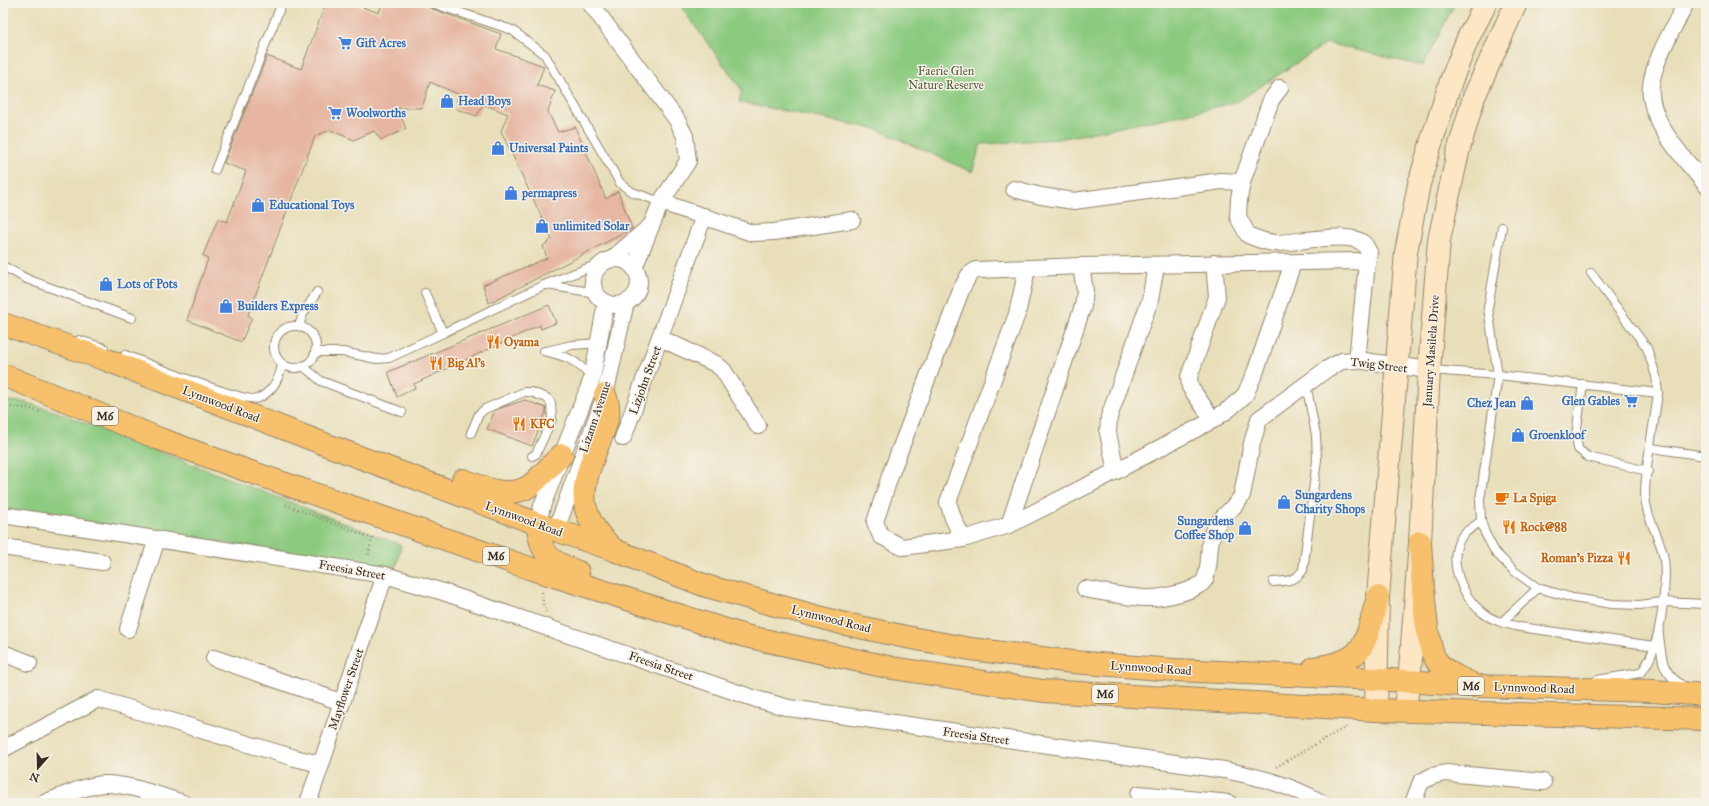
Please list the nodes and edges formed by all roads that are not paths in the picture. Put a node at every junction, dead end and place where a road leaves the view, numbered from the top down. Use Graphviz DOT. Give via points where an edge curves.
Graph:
graph roads {
  1 [pos="282,3"];
  2 [pos="432,3"];
  3 [pos="590,3"];
  4 [pos="1486,3"];
  5 [pos="1516,3"];
  6 [pos="1686,3"];
  7 [pos="1280,88"];
  8 [pos="215,170"];
  9 [pos="1242,182"];
  10 [pos="1706,185"];
  11 [pos="1014,189"];
  12 [pos="661,202"];
  13 [pos="704,216"];
  14 [pos="852,220"];
  15 [pos="649,227"];
  16 [pos="1502,227"];
  17 [pos="609,260"];
  18 [pos="1214,263"];
  19 [pos="1293,263"];
  20 [pos="1367,263"];
  21 [pos="3,266"];
  22 [pos="1081,266"];
  23 [pos="1156,266"];
  24 [pos="634,268"];
  25 [pos="1027,269"];
  26 [pos="1591,273"];
  27 [pos="544,285"];
  28 [pos="317,292"];
  29 [pos="425,293"];
  30 [pos="601,298"];
  31 [pos="626,302"];
  32 [pos="132,318"];
  33 [pos="3,324"];
  34 [pos="299,326"];
  35 [pos="443,333"];
  36 [pos="38,337"];
  37 [pos="660,338"];
  38 [pos="599,342"];
  39 [pos="315,352"];
  40 [pos="1356,360"];
  41 [pos="282,364"];
  42 [pos="303,366"];
  43 [pos="1397,367"];
  44 [pos="1429,370"];
  45 [pos="3,375"];
  46 [pos="1498,375"];
  47 [pos="1306,384"];
  48 [pos="1583,384"];
  49 [pos="598,387"];
  50 [pos="3,391"];
  51 [pos="1658,393"];
  52 [pos="45,403"];
  53 [pos="402,412"];
  54 [pos="1213,420"];
  55 [pos="758,426"];
  56 [pos="471,433"];
  57 [pos="623,438"];
  58 [pos="327,446"];
  59 [pos="1651,448"];
  60 [pos="562,454"];
  61 [pos="532,456"];
  62 [pos="1706,456"];
  63 [pos="1116,471"];
  64 [pos="1648,471"];
  65 [pos="3,515"];
  66 [pos="1482,522"];
  67 [pos="1009,525"];
  68 [pos="547,527"];
  69 [pos="157,539"];
  70 [pos="963,539"];
  71 [pos="1420,542"];
  72 [pos="3,547"];
  73 [pos="614,550"];
  74 [pos="545,552"];
  75 [pos="489,553"];
  76 [pos="102,562"];
  77 [pos="385,575"];
  78 [pos="1273,582"];
  79 [pos="1538,588"];
  80 [pos="1085,589"];
  81 [pos="1378,597"];
  82 [pos="1662,602"];
  83 [pos="1706,604"];
  84 [pos="1502,622"];
  85 [pos="128,629"];
  86 [pos="1659,632"];
  87 [pos="1654,646"];
  88 [pos="3,653"];
  89 [pos="838,655"];
  90 [pos="214,658"];
  91 [pos="29,663"];
  92 [pos="1245,673"];
  93 [pos="1377,679"];
  94 [pos="1408,683"];
  95 [pos="1476,686"];
  96 [pos="1501,687"];
  97 [pos="1702,695"];
  98 [pos="341,702"];
  99 [pos="1376,710"];
  100 [pos="1404,710"];
  101 [pos="1706,719"];
  102 [pos="3,749"];
  103 [pos="320,764"];
  104 [pos="1542,782"];
  105 [pos="1140,794"];
  106 [pos="1305,799"];
  107 [pos="44,803"];
  108 [pos="183,803"];
  109 [pos="308,803"];
  110 [pos="1229,803"];
  111 [pos="1322,803"];
  112 [pos="1413,803"];
  1 -- 8 [label="lane"];
  2 -- 12 [label="lane" via="512,30 545,55 620,183 632,192"];
  3 -- 12 [label="street" via="677,120 685,136 688,161"];
  4 -- 43 [label="main road" via="1468,38 1451,81 1419,184 1406,252"];
  5 -- 44 [label="main road, January Masilela Drive" via="1474,97 1458,152 1439,240"];
  6 -- 10 [label="street" via="1654,70 1651,86 1652,103 1658,121"];
  7 -- 9 [label="street" via="1271,100"];
  9 -- 11 [label="street" via="1221,180 1074,201"];
  9 -- 20 [label="street" via="1238,217 1248,235 1265,242 1277,243 1325,238 1354,239 1363,244 1368,252"];
  12 -- 13 [label="street"];
  12 -- 15 [label="street"];
  13 -- 14 [label="street" via="760,234"];
  13 -- 37 [label="street"];
  15 -- 17 [label="street"];
  15 -- 24 [label="street"];
  16 -- 46 [label="lane" via="1488,308"];
  17 -- 24 [label="street" via="628,262"];
  17 -- 27 [label="lane"];
  17 -- 30 [label="street" via="601,265 594,275 593,281"];
  18 -- 19 [label="street"];
  18 -- 23 [label="street"];
  18 -- 54 [label="street" via="1217,297 1189,377 1190,387"];
  19 -- 20 [label="street"];
  19 -- 54 [label="street" via="1245,395"];
  20 -- 40 [label="street"];
  21 -- 32 [label="lane" via="27,279"];
  22 -- 23 [label="street"];
  22 -- 25 [label="street"];
  22 -- 67 [label="street" via="1085,291 1083,306"];
  23 -- 63 [label="street" via="1150,300 1109,417 1108,433"];
  24 -- 31 [label="street" via="639,283 637,291"];
  25 -- 70 [label="street" via="1017,314 948,502"];
  25 -- 70 [label="street" via="976,270 969,275 891,473 875,522 881,536 902,547"];
  26 -- 51 [label="lane" via="1647,348 1656,376"];
  27 -- 30 [label="lane"];
  27 -- 35 [label="lane"];
  28 -- 34 [label="lane" via="302,314"];
  29 -- 35 [label="lane"];
  30 -- 31 [label="street" via="613,304"];
  30 -- 38 [label="street, Lizann Avenue"];
  31 -- 49 [label="street, Lizann Avenue"];
  33 -- 36 [label="main road, Lynnwood Road / M6"];
  34 -- 39 [label="lane" via="312,334"];
  34 -- 41 [label="lane" via="288,327 276,337 275,354"];
  35 -- 39 [label="lane" via="389,358 377,359 343,352"];
  36 -- 41 [label="lane" via="83,341 250,400 259,399 271,388 280,377"];
  36 -- 58 [label="main road, Lynnwood Road / M6" via="107,360"];
  37 -- 55 [label="street, Lizjohn Street" via="720,367"];
  37 -- 57 [label="street, Lizjohn Street"];
  38 -- 49 [label="street, Lizann Avenue"];
  38 -- 49 [label="lane" via="544,351 565,356 582,368"];
  39 -- 42 [label="lane" via="313,358"];
  40 -- 43 [label="street, Twig Street"];
  40 -- 47 [label="street, Twig Street" via="1339,362"];
  41 -- 42 [label="lane" via="294,368"];
  42 -- 53 [label="lane" via="321,381"];
  43 -- 44 [label="street, Twig Street"];
  43 -- 81 [label="main road"];
  44 -- 46 [label="lane, Twig Street"];
  44 -- 71 [label="main road, January Masilela Drive"];
  45 -- 52 [label="main road, M6"];
  46 -- 48 [label="lane, Twig Street"];
  46 -- 66 [label="lane" via="1480,500"];
  47 -- 78 [label="lane" via="1316,435 1317,460 1303,570 1299,577 1289,581"];
  47 -- 80 [label="street, Twig Street" via="1263,415 1257,424 1242,495 1239,502 1215,528 1210,540 1207,573 1202,584 1191,590 1150,598"];
  48 -- 51 [label="lane, Twig Street"];
  48 -- 64 [label="lane" via="1576,435 1578,449 1588,457"];
  49 -- 60 [label="street, Lizann Avenue"];
  49 -- 68 [label="street, Lizann Avenue"];
  49 -- 73 [label="main road" via="609,406 608,418 584,496 586,514 592,526"];
  50 -- 52 [label="main road"];
  51 -- 59 [label="lane"];
  52 -- 75 [label="main road, M6" via="160,439"];
  54 -- 63 [label="street"];
  56 -- 61 [label="lane" via="479,414 485,409 524,392 531,392 549,400 552,420 536,454"];
  58 -- 60 [label="main road" via="388,454 492,490 510,493 530,485"];
  58 -- 68 [label="main road, Lynnwood Road / M6"];
  59 -- 62 [label="lane"];
  59 -- 64 [label="lane"];
  60 -- 68 [label="street, Lizann Avenue" via="542,506"];
  63 -- 67 [label="street"];
  64 -- 82 [label="lane" via="1645,494 1647,514 1664,557"];
  65 -- 69 [label="street, Freesia Street"];
  66 -- 79 [label="lane" via="1495,552 1514,571"];
  66 -- 84 [label="lane" via="1465,532 1461,538 1457,548 1456,564 1468,599 1483,613"];
  67 -- 70 [label="street"];
  68 -- 73 [label="main road, Lynnwood Road / M6"];
  68 -- 74 [label="main road"];
  69 -- 77 [label="street, Freesia Street"];
  69 -- 85 [label="street"];
  71 -- 94 [label="main road, January Masilela Drive"];
  71 -- 95 [label="main road" via="1429,642 1436,660 1451,674"];
  72 -- 76 [label="street"];
  73 -- 92 [label="main road, Lynnwood Road / M6" via="706,586 841,623 906,637 971,649 1073,662"];
  74 -- 75 [label="main road" via="536,560 526,563"];
  74 -- 89 [label="main road" via="556,563 582,573"];
  75 -- 89 [label="main road, M6" via="745,636"];
  77 -- 98 [label="street, Mayflower Street"];
  77 -- 106 [label="street, Freesia Street" via="789,708 1224,770 1260,777"];
  79 -- 82 [label="lane" via="1573,598 1612,604 1640,605"];
  79 -- 84 [label="lane"];
  81 -- 92 [label="main road" via="1364,643 1349,659 1338,664 1314,668"];
  81 -- 93 [label="main road"];
  82 -- 83 [label="lane"];
  82 -- 86 [label="lane"];
  84 -- 87 [label="lane" via="1520,627"];
  86 -- 87 [label="lane"];
  86 -- 97 [label="lane" via="1662,661 1666,672 1674,681"];
  87 -- 96 [label="lane" via="1649,662 1636,675 1583,681 1535,680"];
  88 -- 91 [label="street"];
  89 -- 99 [label="main road, M6" via="892,668 1043,691"];
  90 -- 98 [label="street"];
  92 -- 93 [label="main road, Lynnwood Road / M6"];
  93 -- 94 [label="main road, Lynnwood Road / M6"];
  93 -- 99 [label="main road"];
  94 -- 95 [label="main road, Lynnwood Road / M6"];
  94 -- 100 [label="main road, January Masilela Drive"];
  95 -- 96 [label="main road, Lynnwood Road / M6"];
  96 -- 97 [label="main road, Lynnwood Road / M6"];
  98 -- 103 [label="street, Mayflower Street"];
  99 -- 100 [label="main road, M6"];
  100 -- 101 [label="main road, M6"];
  102 -- 103 [label="street" via="98,698"];
  103 -- 109 [label="street, Mayflower Street"];
  104 -- 112 [label="street" via="1446,773 1421,782"];
  105 -- 110 [label="street"];
  106 -- 111 [label="street, Freesia Street"];
  107 -- 108 [label="street" via="103,784"];
}
